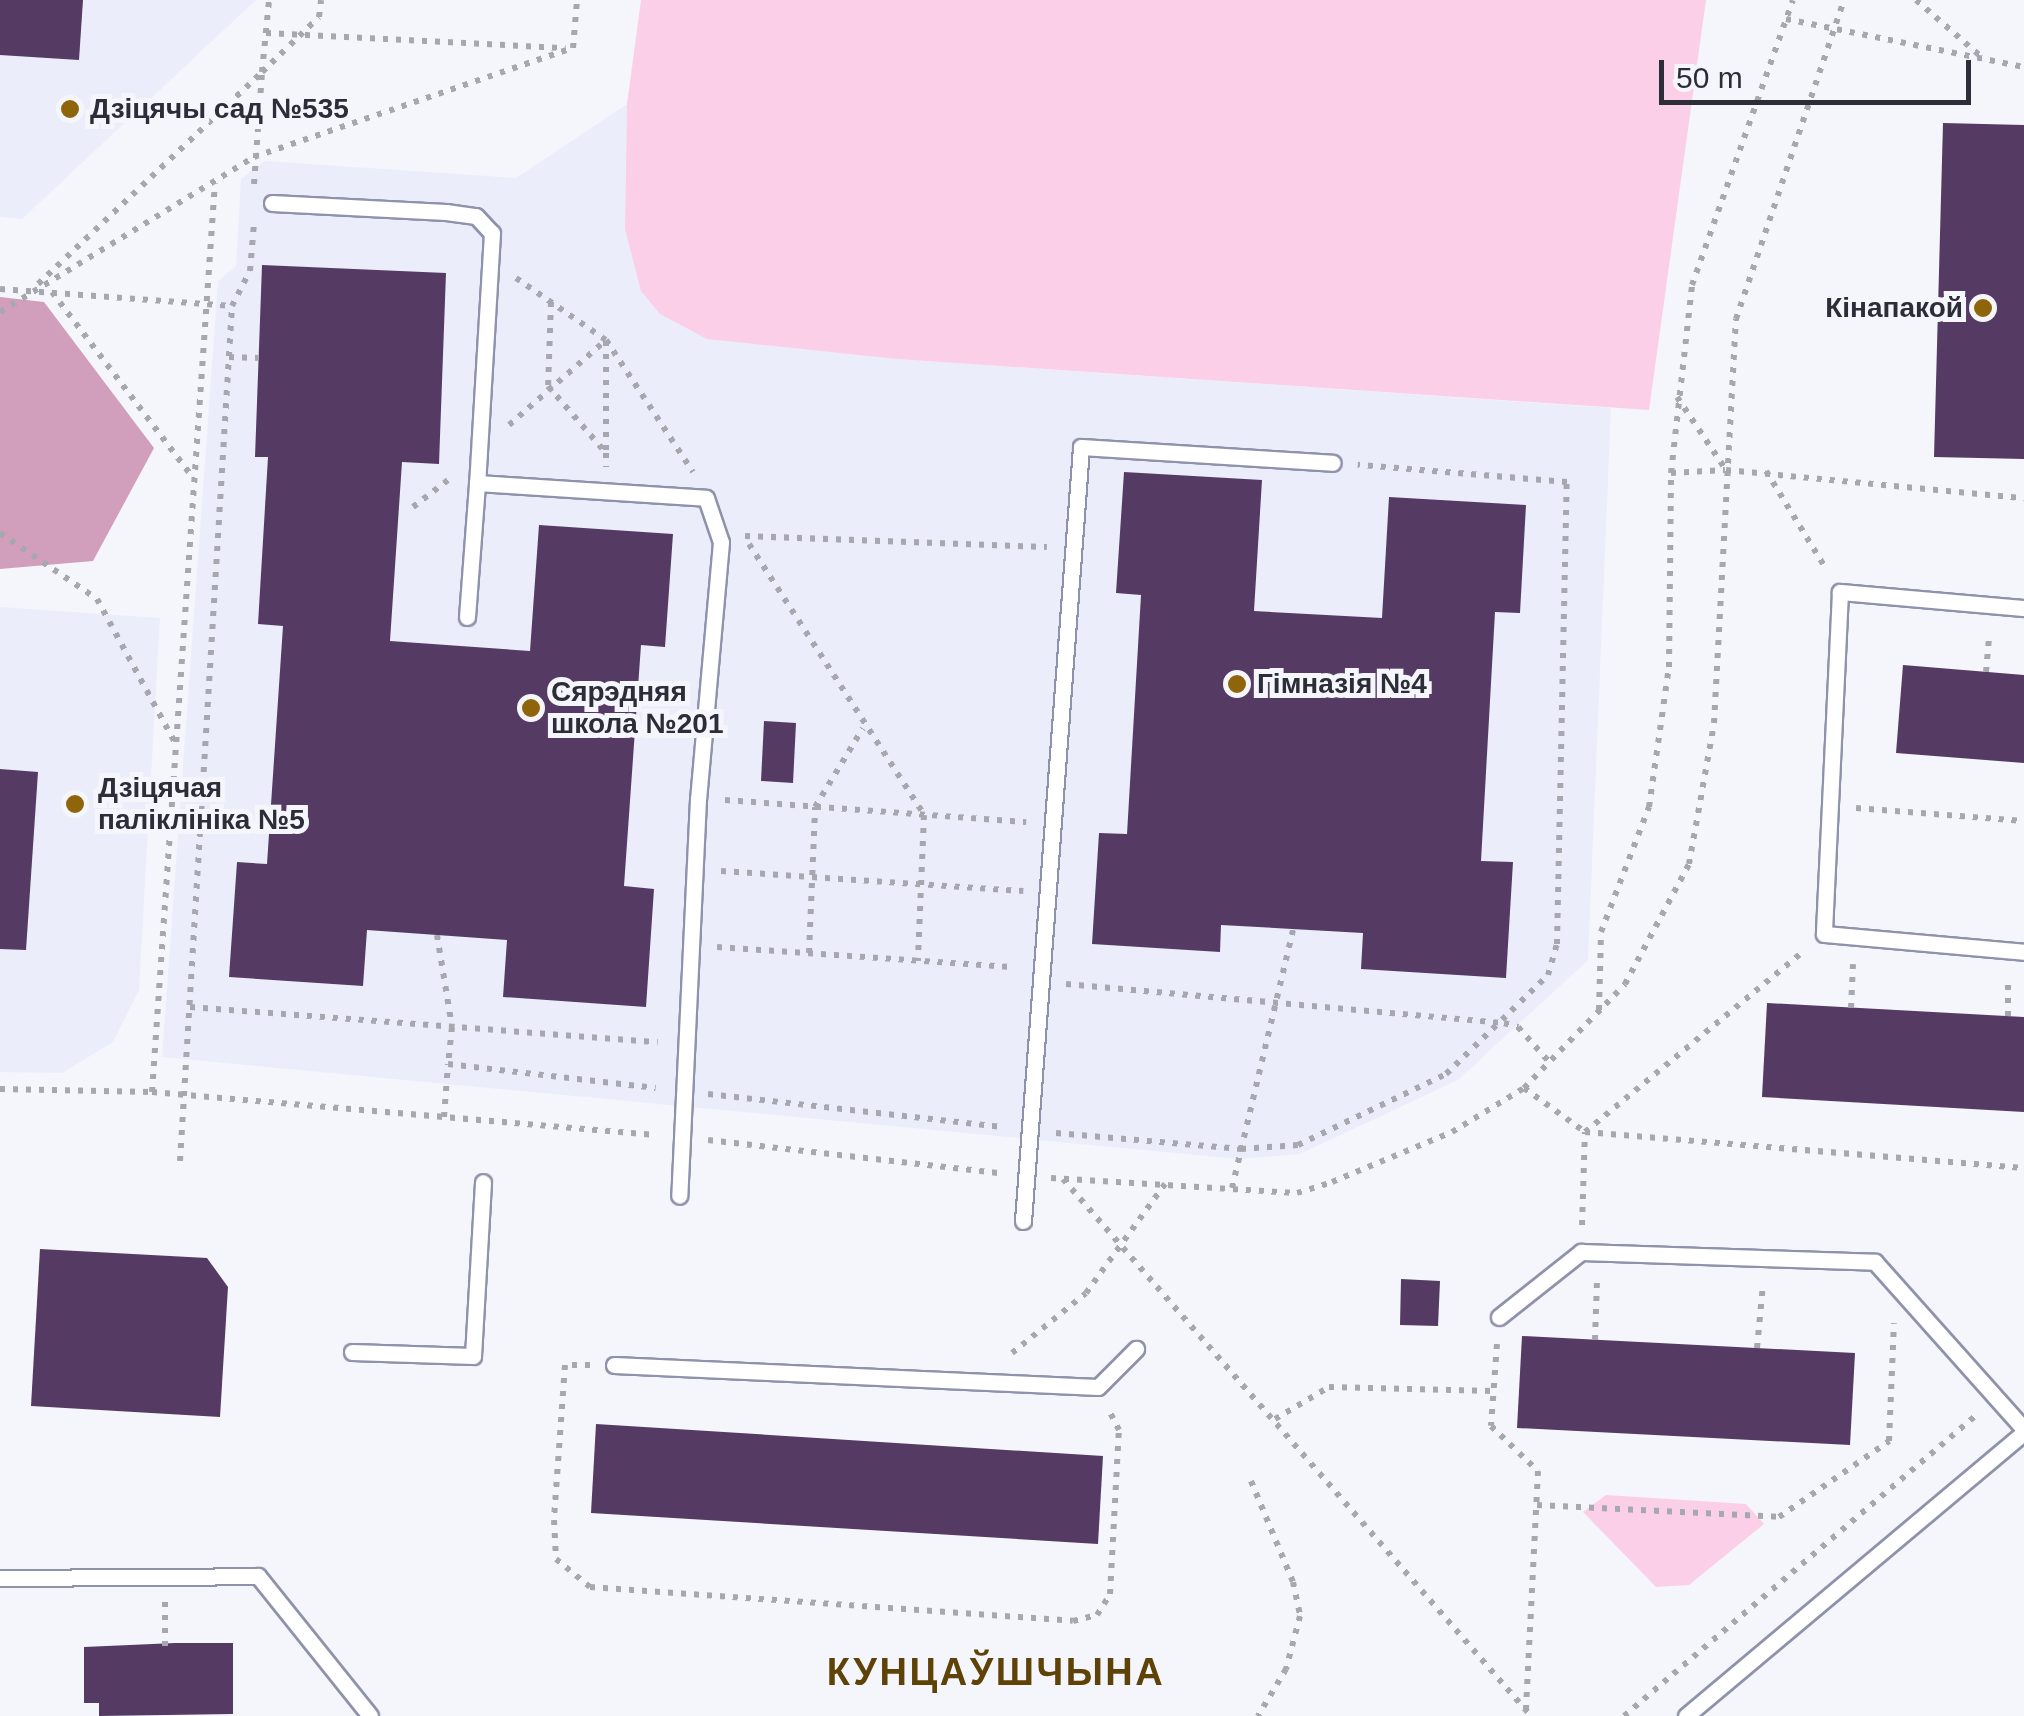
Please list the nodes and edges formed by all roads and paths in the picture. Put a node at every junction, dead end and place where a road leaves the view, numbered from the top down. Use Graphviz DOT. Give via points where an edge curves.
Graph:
graph roads {
  1 [pos="268,0"];
  2 [pos="321,0"];
  3 [pos="577,0"];
  4 [pos="1793,0"];
  5 [pos="1844,0"];
  6 [pos="1916,0"];
  7 [pos="1786,19"];
  8 [pos="1834,28"];
  9 [pos="266,33"];
  10 [pos="301,35"];
  11 [pos="572,48"];
  12 [pos="1986,61"];
  13 [pos="2024,67"];
  14 [pos="262,72"];
  15 [pos="254,157"];
  16 [pos="216,182"];
  17 [pos="272,203"];
  18 [pos="0,289"];
  19 [pos="30,292"];
  20 [pos="52,292"];
  21 [pos="205,305"];
  22 [pos="232,306"];
  23 [pos="0,312"];
  24 [pos="606,340"];
  25 [pos="229,357"];
  26 [pos="258,358"];
  27 [pos="1676,396"];
  28 [pos="606,453"];
  29 [pos="1332,463"];
  30 [pos="1726,470"];
  31 [pos="1766,471"];
  32 [pos="1671,472"];
  33 [pos="194,479"];
  34 [pos="477,483"];
  35 [pos="606,488"];
  36 [pos="706,498"];
  37 [pos="2024,498"];
  38 [pos="0,533"];
  39 [pos="744,536"];
  40 [pos="1074,548"];
  41 [pos="1819,558"];
  42 [pos="1991,605"];
  43 [pos="2024,608"];
  44 [pos="467,617"];
  45 [pos="1986,672"];
  46 [pos="863,728"];
  47 [pos="174,741"];
  48 [pos="698,798"];
  49 [pos="1830,806"];
  50 [pos="815,807"];
  51 [pos="924,814"];
  52 [pos="2024,821"];
  53 [pos="1052,824"];
  54 [pos="695,869"];
  55 [pos="812,877"];
  56 [pos="922,884"];
  57 [pos="1046,892"];
  58 [pos="1292,929"];
  59 [pos="1824,934"];
  60 [pos="437,935"];
  61 [pos="1854,937"];
  62 [pos="691,945"];
  63 [pos="2016,951"];
  64 [pos="809,953"];
  65 [pos="918,961"];
  66 [pos="1040,976"];
  67 [pos="1276,999"];
  68 [pos="190,1007"];
  69 [pos="1851,1008"];
  70 [pos="1598,1012"];
  71 [pos="2008,1016"];
  72 [pos="1504,1023"];
  73 [pos="452,1027"];
  74 [pos="687,1044"];
  75 [pos="448,1064"];
  76 [pos="1551,1064"];
  77 [pos="1524,1088"];
  78 [pos="0,1089"];
  79 [pos="685,1091"];
  80 [pos="152,1092"];
  81 [pos="184,1096"];
  82 [pos="444,1118"];
  83 [pos="1028,1130"];
  84 [pos="1585,1132"];
  85 [pos="682,1137"];
  86 [pos="1241,1149"];
  87 [pos="180,1161"];
  88 [pos="2024,1168"];
  89 [pos="1026,1176"];
  90 [pos="483,1182"];
  91 [pos="1165,1184"];
  92 [pos="1232,1188"];
  93 [pos="679,1196"];
  94 [pos="1582,1207"];
  95 [pos="1023,1221"];
  96 [pos="1124,1245"];
  97 [pos="1598,1252"];
  98 [pos="1765,1258"];
  99 [pos="1896,1285"];
  100 [pos="1500,1318"];
  101 [pos="1595,1340"];
  102 [pos="1757,1348"];
  103 [pos="1136,1350"];
  104 [pos="352,1352"];
  105 [pos="614,1365"];
  106 [pos="976,1383"];
  107 [pos="1098,1387"];
  108 [pos="1493,1391"];
  109 [pos="1997,1397"];
  110 [pos="1276,1420"];
  111 [pos="2024,1430"];
  112 [pos="1251,1480"];
  113 [pos="1537,1506"];
  114 [pos="164,1577"];
  115 [pos="0,1578"];
  116 [pos="165,1650"];
  117 [pos="1529,1713"];
  118 [pos="370,1716"];
  119 [pos="1258,1716"];
  120 [pos="1624,1716"];
  121 [pos="1686,1716"];
  1 -- 9 [label="path"];
  2 -- 10 [label="path" via="319,18"];
  3 -- 11 [label="path"];
  4 -- 7 [label="path"];
  5 -- 8 [label="path"];
  6 -- 12 [label="path"];
  7 -- 8 [label="path"];
  7 -- 27 [label="path" via="1692,285"];
  8 -- 12 [label="path"];
  8 -- 30 [label="path" via="1736,319"];
  9 -- 10 [label="path"];
  9 -- 14 [label="path"];
  10 -- 11 [label="path"];
  10 -- 14 [label="path"];
  11 -- 15 [label="path"];
  12 -- 13 [label="path"];
  14 -- 15 [label="path"];
  14 -- 19 [label="path"];
  15 -- 16 [label="path"];
  16 -- 19 [label="path"];
  16 -- 21 [label="path"];
  17 -- 22 [label="path" via="254,217 250,271"];
  17 -- 34 [label="lane" via="476,216 492,233"];
  18 -- 19 [label="path"];
  19 -- 20 [label="path"];
  19 -- 23 [label="path"];
  20 -- 21 [label="path"];
  20 -- 33 [label="path"];
  21 -- 22 [label="path"];
  21 -- 33 [label="path"];
  22 -- 25 [label="path"];
  24 -- 28 [label="path"];
  24 -- 28 [label="path" via="551,302 548,386"];
  24 -- 36 [label="path"];
  25 -- 26 [label="path"];
  25 -- 68 [label="path"];
  27 -- 30 [label="path"];
  27 -- 32 [label="path"];
  28 -- 35 [label="path"];
  29 -- 40 [label="lane" via="1081,447"];
  29 -- 72 [label="path" via="1566,482 1557,944 1548,975"];
  30 -- 31 [label="path"];
  30 -- 32 [label="path"];
  30 -- 70 [label="path" via="1714,723 1690,864 1625,984"];
  31 -- 37 [label="path"];
  31 -- 41 [label="path"];
  32 -- 70 [label="path" via="1670,668 1648,807 1600,932"];
  33 -- 47 [label="path"];
  34 -- 35 [label="lane"];
  34 -- 44 [label="lane"];
  35 -- 36 [label="lane"];
  36 -- 39 [label="path"];
  36 -- 48 [label="lane" via="721,542"];
  38 -- 47 [label="path" via="97,600"];
  39 -- 40 [label="path"];
  39 -- 46 [label="path"];
  40 -- 53 [label="lane"];
  42 -- 43 [label="lane"];
  42 -- 45 [label="path"];
  42 -- 49 [label="lane" via="1840,592"];
  46 -- 50 [label="path"];
  46 -- 51 [label="path"];
  47 -- 80 [label="path"];
  48 -- 50 [label="path"];
  48 -- 54 [label="lane"];
  49 -- 52 [label="path"];
  49 -- 59 [label="lane"];
  50 -- 51 [label="path"];
  50 -- 55 [label="path"];
  51 -- 53 [label="path"];
  51 -- 56 [label="path"];
  53 -- 57 [label="lane"];
  54 -- 55 [label="path"];
  54 -- 62 [label="lane"];
  55 -- 56 [label="path"];
  55 -- 64 [label="path"];
  56 -- 57 [label="path"];
  56 -- 65 [label="path"];
  57 -- 66 [label="lane"];
  58 -- 67 [label="path"];
  59 -- 61 [label="lane"];
  59 -- 84 [label="path"];
  60 -- 73 [label="path"];
  61 -- 63 [label="lane"];
  61 -- 69 [label="path"];
  62 -- 64 [label="path"];
  62 -- 74 [label="lane"];
  63 -- 71 [label="path"];
  64 -- 65 [label="path"];
  65 -- 66 [label="path"];
  66 -- 67 [label="path"];
  66 -- 83 [label="lane"];
  67 -- 72 [label="path"];
  67 -- 86 [label="path"];
  68 -- 73 [label="path"];
  68 -- 81 [label="path"];
  70 -- 76 [label="path"];
  72 -- 76 [label="path" via="1518,1027"];
  72 -- 86 [label="path" via="1446,1074 1298,1145"];
  73 -- 74 [label="path"];
  73 -- 75 [label="path"];
  74 -- 79 [label="lane"];
  75 -- 79 [label="path"];
  75 -- 82 [label="path"];
  76 -- 77 [label="path"];
  77 -- 84 [label="path"];
  77 -- 92 [label="path" via="1452,1132 1332,1182 1297,1192"];
  78 -- 80 [label="path"];
  79 -- 83 [label="path"];
  79 -- 85 [label="lane"];
  80 -- 81 [label="path"];
  81 -- 82 [label="path"];
  81 -- 87 [label="path"];
  82 -- 85 [label="path"];
  83 -- 86 [label="path"];
  83 -- 89 [label="lane"];
  84 -- 88 [label="path"];
  84 -- 94 [label="path"];
  85 -- 89 [label="path"];
  85 -- 93 [label="lane"];
  86 -- 92 [label="path"];
  89 -- 95 [label="lane"];
  90 -- 104 [label="lane" via="474,1356"];
  91 -- 92 [label="path"];
  91 -- 96 [label="path"];
  91 -- 96 [label="path" via="1063,1180"];
  96 -- 106 [label="path" via="1086,1292"];
  96 -- 110 [label="path"];
  97 -- 98 [label="lane"];
  97 -- 100 [label="lane" via="1581,1252"];
  97 -- 101 [label="path"];
  98 -- 99 [label="lane" via="1874,1262"];
  98 -- 102 [label="path"];
  99 -- 109 [label="lane"];
  99 -- 113 [label="path" via="1889,1441 1779,1516"];
  100 -- 108 [label="path"];
  103 -- 107 [label="lane"];
  105 -- 106 [label="lane"];
  105 -- 107 [label="path" via="565,1365 556,1559 590,1587 1074,1621 1097,1615 1110,1594 1118,1430"];
  106 -- 107 [label="lane"];
  108 -- 110 [label="path" via="1329,1387"];
  108 -- 113 [label="path" via="1491,1426 1538,1472"];
  109 -- 111 [label="lane"];
  109 -- 120 [label="path"];
  110 -- 117 [label="path"];
  111 -- 121 [label="lane"];
  112 -- 119 [label="path" via="1300,1616 1286,1668"];
  113 -- 117 [label="path"];
  114 -- 115 [label="lane"];
  114 -- 116 [label="path"];
  114 -- 118 [label="lane" via="258,1576"];
}
